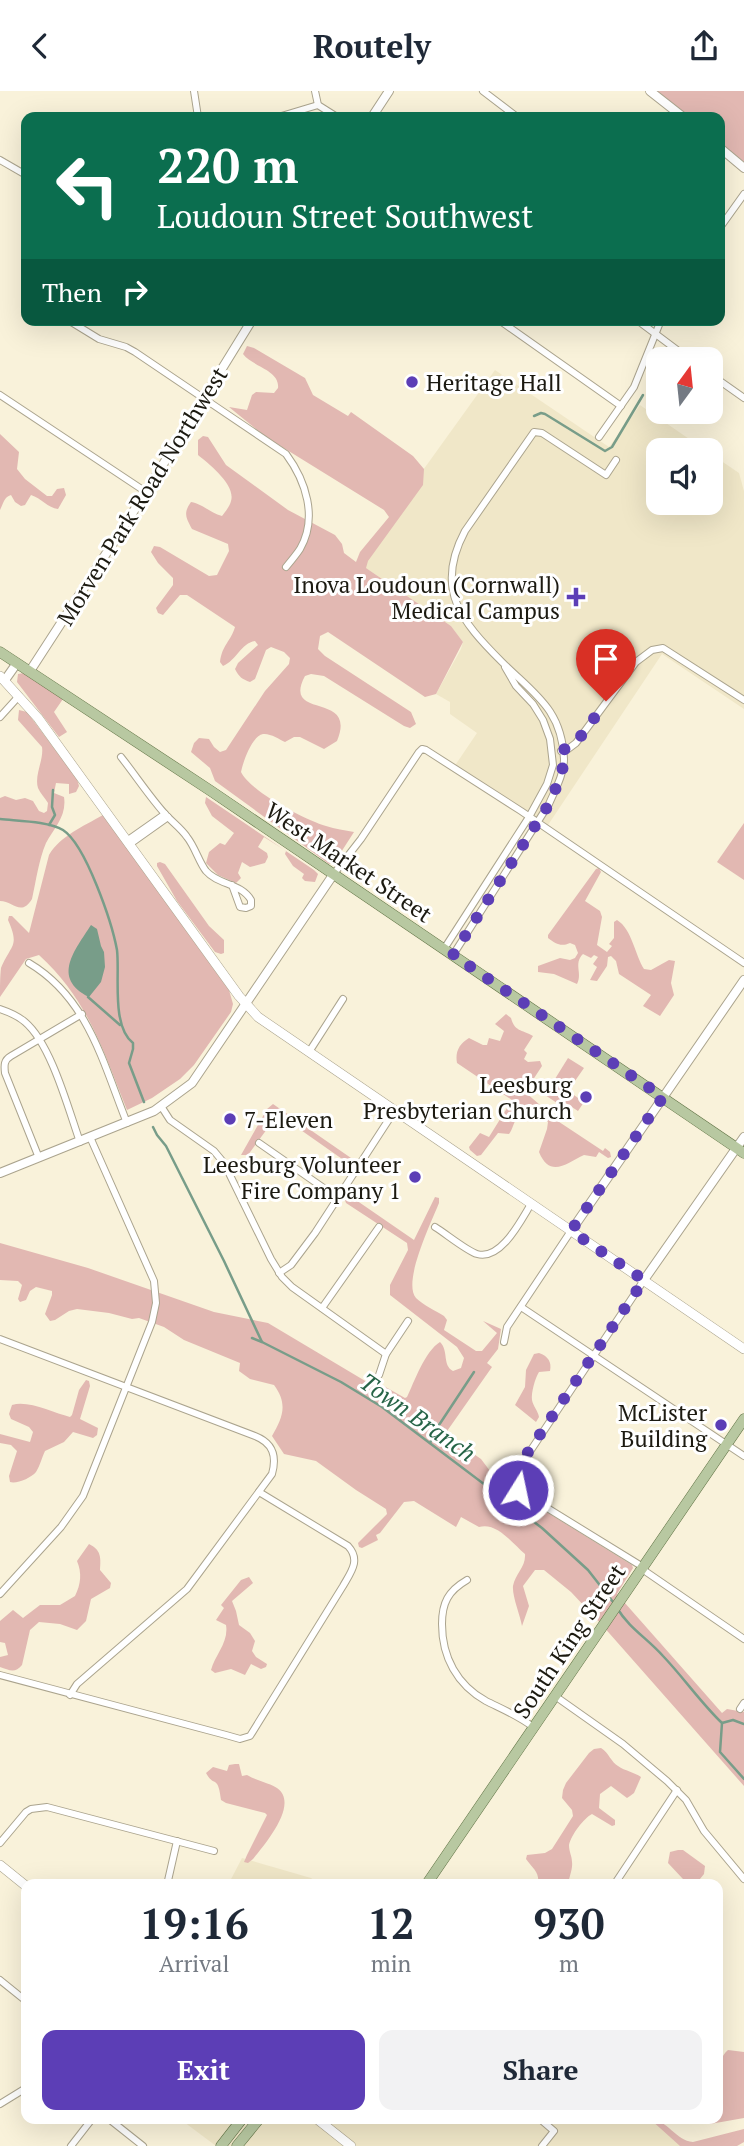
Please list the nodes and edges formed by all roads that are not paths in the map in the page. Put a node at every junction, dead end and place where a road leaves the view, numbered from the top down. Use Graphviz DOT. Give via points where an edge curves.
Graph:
graph roads {
  1 [pos="194,91"];
  2 [pos="315,91"];
  3 [pos="389,91"];
  4 [pos="483,91"];
  5 [pos="650,91"];
  6 [pos="318,105"];
  7 [pos="197,112"];
  8 [pos="295,112"];
  9 [pos="329,112"];
  10 [pos="375,112"];
  11 [pos="510,112"];
  12 [pos="676,112"];
  13 [pos="725,152"];
  14 [pos="0,160"];
  15 [pos="744,168"];
  16 [pos="21,172"];
  17 [pos="744,194"];
  18 [pos="725,221"];
  19 [pos="78,326"];
  20 [pos="248,326"];
  21 [pos="508,326"];
  22 [pos="645,326"];
  23 [pos="658,326"];
  24 [pos="655,334"];
  25 [pos="672,347"];
  26 [pos="723,384"];
  27 [pos="0,395"];
  28 [pos="744,398"];
  29 [pos="204,399"];
  30 [pos="621,406"];
  31 [pos="599,437"];
  32 [pos="616,460"];
  33 [pos="146,492"];
  34 [pos="286,567"];
  35 [pos="0,652"];
  36 [pos="17,663"];
  37 [pos="502,663"];
  38 [pos="30,671"];
  39 [pos="2,678"];
  40 [pos="19,696"];
  41 [pos="744,700"];
  42 [pos="0,717"];
  43 [pos="562,750"];
  44 [pos="552,753"];
  45 [pos="121,757"];
  46 [pos="167,815"];
  47 [pos="529,817"];
  48 [pos="538,823"];
  49 [pos="129,842"];
  50 [pos="333,875"];
  51 [pos="486,884"];
  52 [pos="232,885"];
  53 [pos="496,890"];
  54 [pos="444,949"];
  55 [pos="453,955"];
  56 [pos="29,963"];
  57 [pos="744,963"];
  58 [pos="744,980"];
  59 [pos="343,999"];
  60 [pos="245,1004"];
  61 [pos="0,1009"];
  62 [pos="82,1014"];
  63 [pos="39,1040"];
  64 [pos="309,1052"];
  65 [pos="663,1097"];
  66 [pos="161,1106"];
  67 [pos="395,1110"];
  68 [pos="127,1123"];
  69 [pos="90,1137"];
  70 [pos="744,1137"];
  71 [pos="80,1142"];
  72 [pos="259,1143"];
  73 [pos="740,1150"];
  74 [pos="39,1158"];
  75 [pos="0,1173"];
  76 [pos="338,1198"];
  77 [pos="531,1204"];
  78 [pos="379,1227"];
  79 [pos="435,1227"];
  80 [pos="571,1231"];
  81 [pos="279,1273"];
  82 [pos="644,1280"];
  83 [pos="521,1307"];
  84 [pos="322,1308"];
  85 [pos="408,1321"];
  86 [pos="0,1339"];
  87 [pos="504,1342"];
  88 [pos="744,1349"];
  89 [pos="386,1354"];
  90 [pos="594,1355"];
  91 [pos="379,1375"];
  92 [pos="127,1388"];
  93 [pos="744,1419"];
  94 [pos="726,1444"];
  95 [pos="744,1456"];
  96 [pos="259,1492"];
  97 [pos="643,1568"];
  98 [pos="467,1580"];
  99 [pos="0,1594"];
  100 [pos="744,1639"];
  101 [pos="0,1675"];
  102 [pos="70,1695"];
  103 [pos="555,1696"];
  104 [pos="533,1727"];
  105 [pos="677,1790"];
  106 [pos="177,1841"];
  107 [pos="0,1843"];
  108 [pos="214,1851"];
  109 [pos="0,1865"];
  110 [pos="168,1879"];
  111 [pos="430,1879"];
  112 [pos="618,1879"];
  113 [pos="744,1879"];
  114 [pos="21,1882"];
  115 [pos="0,1980"];
  116 [pos="21,1997"];
  117 [pos="21,2092"];
  118 [pos="0,2104"];
  119 [pos="88,2124"];
  120 [pos="115,2124"];
  121 [pos="238,2124"];
  122 [pos="255,2124"];
  123 [pos="323,2124"];
  124 [pos="546,2124"];
  125 [pos="71,2146"];
  126 [pos="143,2146"];
  127 [pos="221,2146"];
  128 [pos="237,2146"];
  129 [pos="351,2146"];
  130 [pos="542,2146"];
  1 -- 7 [label="street"];
  2 -- 6 [label="street"];
  3 -- 10 [label="street"];
  4 -- 11 [label="street"];
  5 -- 12 [label="street"];
  6 -- 8 [label="street"];
  6 -- 9 [label="street"];
  13 -- 15 [label="street"];
  14 -- 16 [label="street"];
  17 -- 18 [label="street"];
  19 -- 29 [label="street" via="135,352"];
  20 -- 29 [label="street, Morven Park Road Northwest"];
  21 -- 30 [label="street"];
  22 -- 24 [label="street"];
  23 -- 24 [label="street"];
  24 -- 25 [label="street"];
  24 -- 30 [label="street" via="634,387"];
  26 -- 28 [label="street"];
  27 -- 33 [label="street"];
  29 -- 33 [label="street, Morven Park Road Northwest"];
  29 -- 34 [label="street" via="281,449 296,469 309,502 309,523 301,548"];
  30 -- 31 [label="street"];
  32 -- 37 [label="street" via="606,475 534,432 465,531 451,567 454,598 467,622"];
  33 -- 38 [label="street, Morven Park Road Northwest"];
  35 -- 36 [label="main road, West Market Street"];
  36 -- 38 [label="main road, West Market Street"];
  36 -- 39 [label="street"];
  37 -- 43 [label="street" via="548,708"];
  37 -- 44 [label="street" via="543,720"];
  38 -- 50 [label="main road, West Market Street"];
  39 -- 40 [label="main road"];
  40 -- 42 [label="street"];
  40 -- 49 [label="main road"];
  41 -- 43 [label="street" via="663,648 652,650 636,662 576,743"];
  43 -- 44 [label="street"];
  43 -- 48 [label="street" via="559,783"];
  44 -- 47 [label="street" via="547,784"];
  45 -- 46 [label="street"];
  46 -- 49 [label="street"];
  46 -- 52 [label="street" via="187,836 206,871"];
  47 -- 48 [label="street"];
  47 -- 50 [label="street" via="422,749"];
  47 -- 51 [label="street"];
  48 -- 53 [label="street"];
  48 -- 57 [label="street"];
  49 -- 60 [label="main road"];
  50 -- 54 [label="main road, West Market Street"];
  50 -- 60 [label="street"];
  51 -- 53 [label="street"];
  51 -- 54 [label="street"];
  53 -- 55 [label="street"];
  54 -- 55 [label="main road, West Market Street"];
  55 -- 65 [label="main road, West Market Street"];
  56 -- 62 [label="street" via="54,980"];
  58 -- 65 [label="street"];
  59 -- 64 [label="street"];
  60 -- 64 [label="main road"];
  60 -- 66 [label="street" via="198,1075"];
  61 -- 63 [label="street" via="26,1022"];
  62 -- 63 [label="street"];
  62 -- 68 [label="street"];
  63 -- 71 [label="street"];
  63 -- 74 [label="street" via="6,1059 4,1065"];
  64 -- 67 [label="main road"];
  65 -- 73 [label="main road, West Market Street"];
  65 -- 80 [label="street"];
  66 -- 68 [label="street"];
  66 -- 81 [label="street" via="170,1120 224,1163"];
  67 -- 76 [label="street"];
  67 -- 77 [label="main road"];
  68 -- 69 [label="street"];
  69 -- 71 [label="street"];
  69 -- 92 [label="street" via="156,1290 152,1322"];
  70 -- 73 [label="street"];
  71 -- 74 [label="street"];
  72 -- 76 [label="street"];
  73 -- 82 [label="street"];
  74 -- 75 [label="street"];
  76 -- 81 [label="street" via="295,1261"];
  77 -- 79 [label="street" via="504,1244 484,1254"];
  77 -- 80 [label="main road"];
  78 -- 84 [label="street"];
  80 -- 82 [label="main road"];
  80 -- 83 [label="street"];
  81 -- 84 [label="street"];
  82 -- 88 [label="main road"];
  82 -- 90 [label="street"];
  83 -- 87 [label="street" via="507,1327"];
  83 -- 90 [label="street"];
  84 -- 89 [label="street"];
  85 -- 89 [label="street"];
  86 -- 92 [label="street"];
  89 -- 91 [label="street"];
  90 -- 94 [label="street"];
  90 -- 97 [label="street" via="514,1473 514,1485"];
  92 -- 96 [label="street" via="263,1439 275,1460 272,1474"];
  92 -- 99 [label="street" via="78,1504"];
  93 -- 94 [label="main road, South King Street"];
  94 -- 95 [label="street"];
  94 -- 97 [label="main road, South King Street"];
  96 -- 102 [label="street" via="187,1589"];
  96 -- 102 [label="street" via="348,1546 355,1561 250,1737 240,1739"];
  97 -- 100 [label="street"];
  97 -- 103 [label="main road, South King Street"];
  98 -- 104 [label="street" via="444,1604 442,1643 446,1654 457,1676 473,1692"];
  101 -- 102 [label="street"];
  103 -- 104 [label="main road, South King Street"];
  103 -- 105 [label="street"];
  104 -- 111 [label="main road, South King Street"];
  105 -- 112 [label="street"];
  105 -- 113 [label="street"];
  106 -- 107 [label="street" via="39,1807 20,1817"];
  106 -- 108 [label="street"];
  106 -- 110 [label="street"];
  109 -- 114 [label="main road"];
  115 -- 116 [label="street"];
  117 -- 118 [label="street"];
  119 -- 125 [label="street"];
  120 -- 126 [label="street"];
  121 -- 127 [label="main road"];
  122 -- 128 [label="main road"];
  123 -- 129 [label="main road"];
  124 -- 130 [label="street" via="554,2131"];
}
